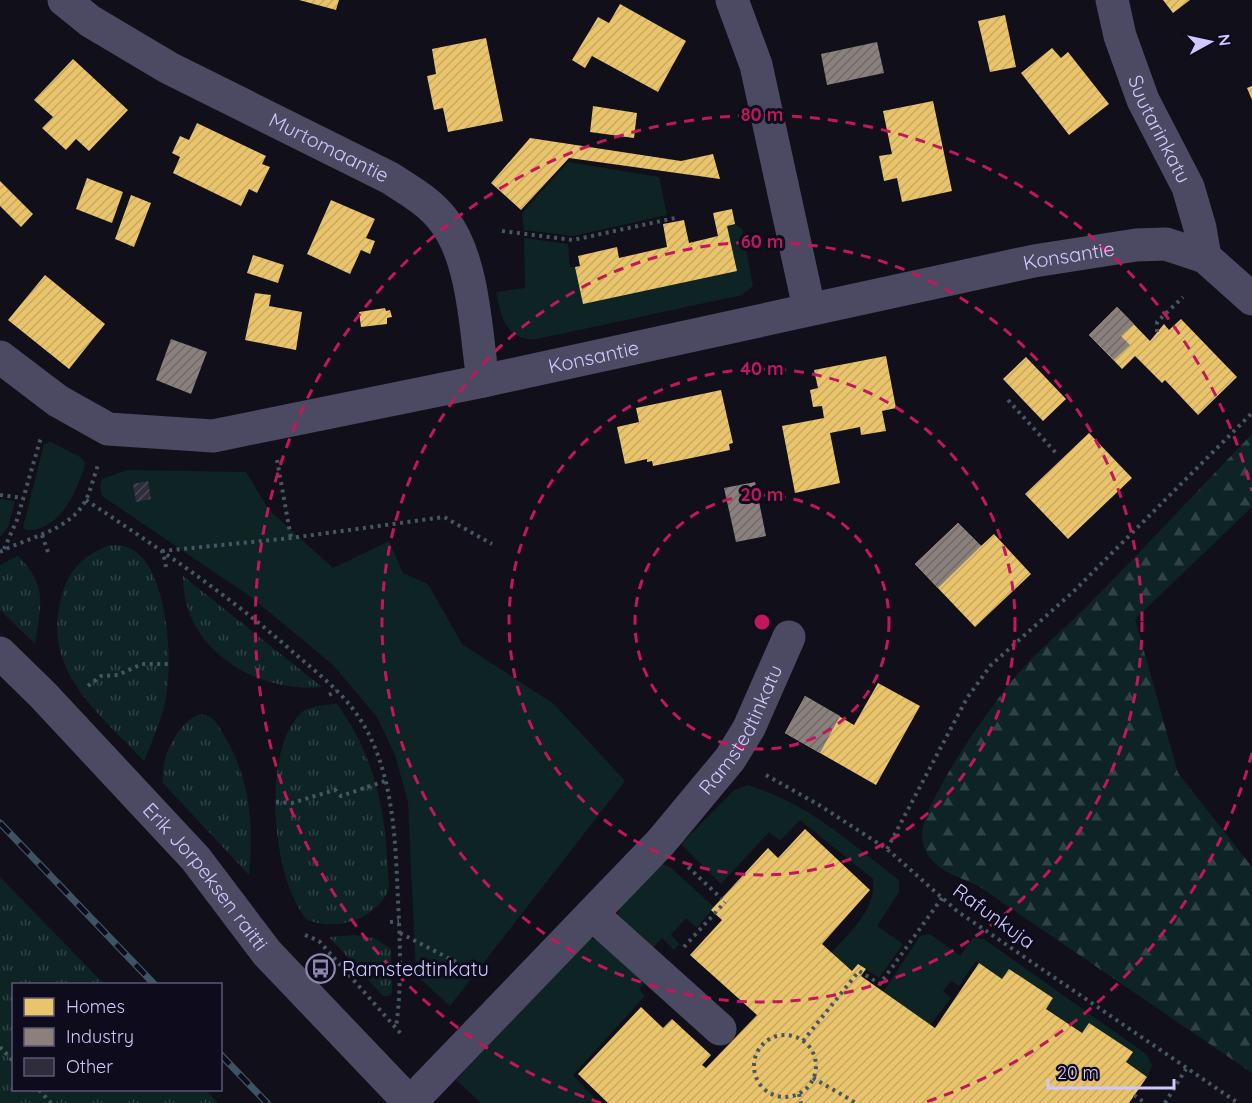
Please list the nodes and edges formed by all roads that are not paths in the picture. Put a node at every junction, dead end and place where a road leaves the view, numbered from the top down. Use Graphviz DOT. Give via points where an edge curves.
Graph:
graph roads {
  1 [pos="64,0"];
  2 [pos="732,0"];
  3 [pos="1112,0"];
  4 [pos="1205,257"];
  5 [pos="1252,299"];
  6 [pos="809,308"];
  7 [pos="0,357"];
  8 [pos="483,381"];
  9 [pos="789,637"];
  10 [pos="0,653"];
  11 [pos="592,914"];
  12 [pos="720,1029"];
  13 [pos="410,1103"];
  1 -- 8 [label="street, Murtomaantie" via="90,21 169,68 390,178 423,199 445,222 459,248"];
  2 -- 6 [label="street" via="750,43"];
  3 -- 4 [label="street, Suutarinkatu" via="1120,36 1143,100 1188,187"];
  4 -- 5 [label="street"];
  4 -- 6 [label="street, Konsantie" via="1166,244 1136,245 1034,261"];
  6 -- 8 [label="street, Konsantie"];
  7 -- 8 [label="street, Konsantie" via="57,401 108,429 213,436"];
  9 -- 11 [label="street, Ramstedtinkatu" via="749,728 730,759 672,830"];
  10 -- 13 [label="street, Erik Jorpeksen raitti" via="196,860 267,953"];
  11 -- 12 [label="street"];
  11 -- 13 [label="street, Ramstedtinkatu"];
}
